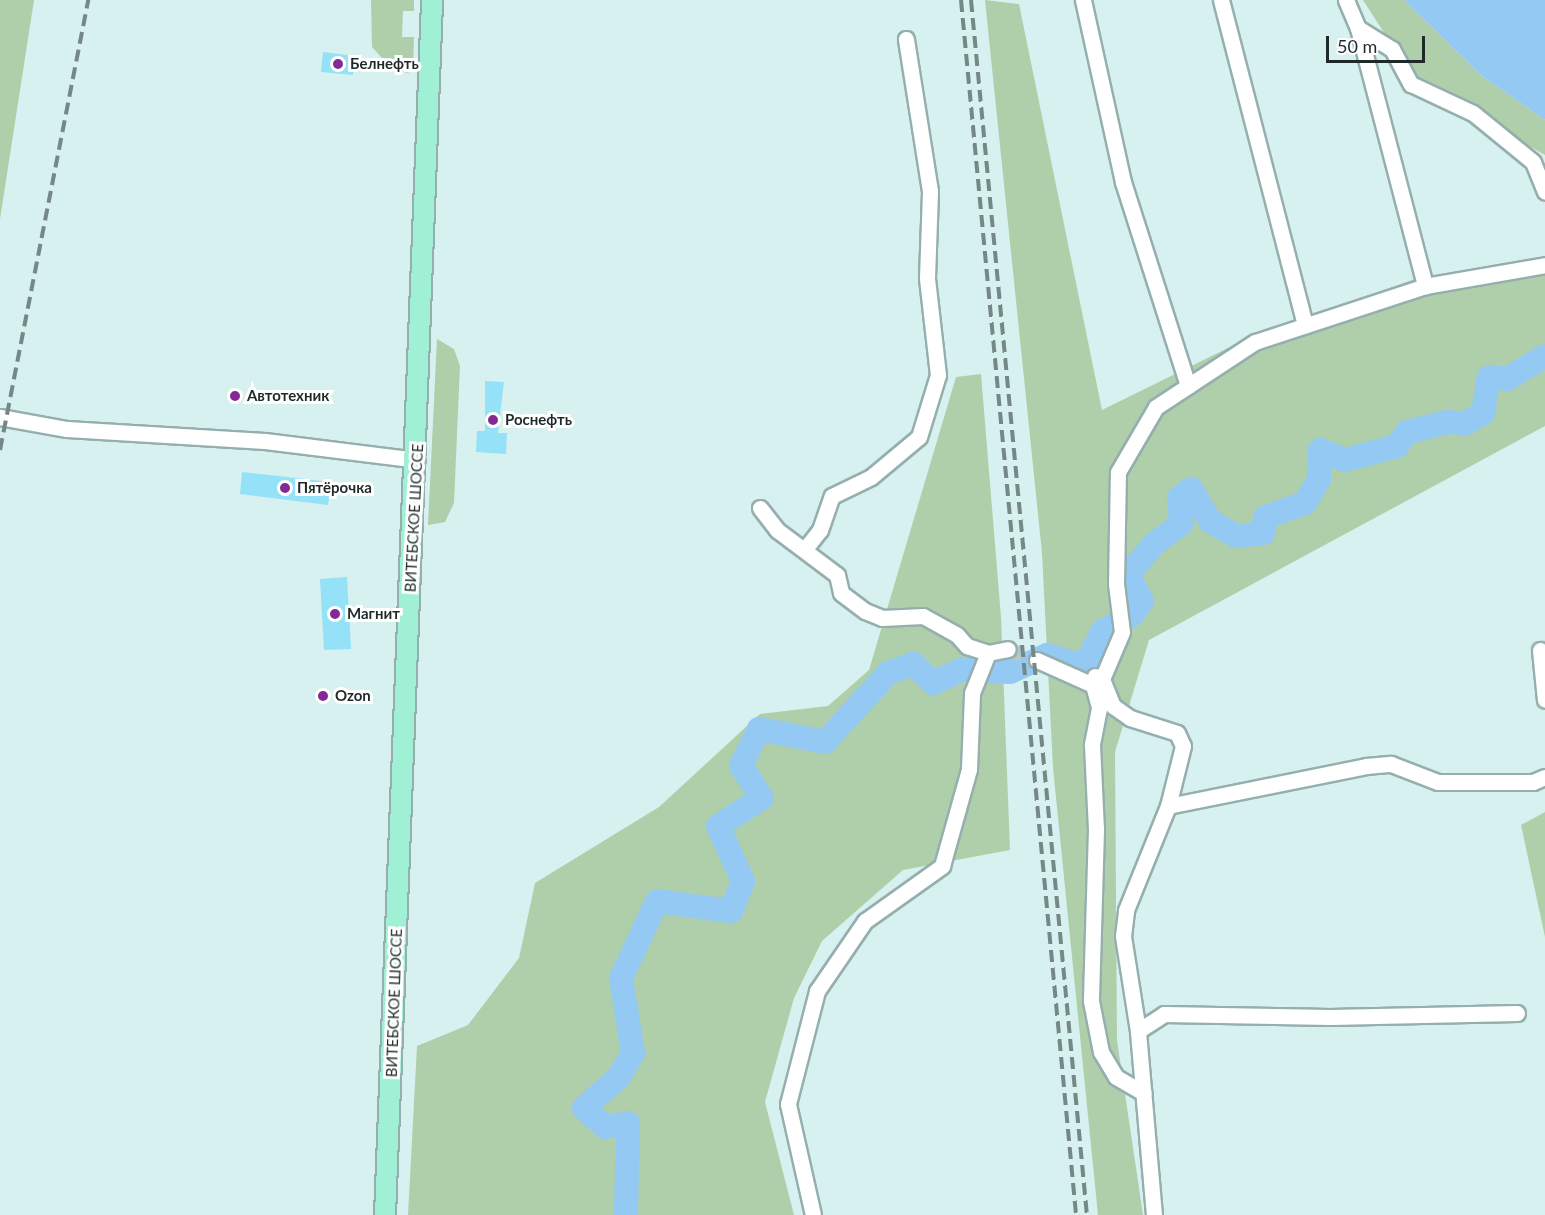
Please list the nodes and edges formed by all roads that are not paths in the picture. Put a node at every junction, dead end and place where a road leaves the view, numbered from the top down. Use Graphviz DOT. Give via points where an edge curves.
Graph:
graph roads {
  1 [pos="432,0"];
  2 [pos="1083,0"];
  3 [pos="1221,0"];
  4 [pos="1346,0"];
  5 [pos="1358,28"];
  6 [pos="906,39"];
  7 [pos="1545,190"];
  8 [pos="1545,266"];
  9 [pos="1425,286"];
  10 [pos="1305,325"];
  11 [pos="1188,386"];
  12 [pos="0,417"];
  13 [pos="417,460"];
  14 [pos="760,508"];
  15 [pos="806,549"];
  16 [pos="1008,650"];
  17 [pos="1540,650"];
  18 [pos="988,653"];
  19 [pos="1037,660"];
  20 [pos="1071,675"];
  21 [pos="1544,675"];
  22 [pos="1102,679"];
  23 [pos="1545,700"];
  24 [pos="1545,777"];
  25 [pos="1168,806"];
  26 [pos="1517,1013"];
  27 [pos="1138,1031"];
  28 [pos="1144,1093"];
  29 [pos="385,1215"];
  30 [pos="813,1215"];
  31 [pos="1154,1215"];
  1 -- 13 [label="main road, ВИТЕБСКОЕ ШОССЕ"];
  2 -- 11 [label="street" via="1123,182"];
  3 -- 10 [label="street"];
  4 -- 5 [label="street"];
  5 -- 7 [label="street" via="1392,49 1411,84 1473,113 1512,143 1533,162"];
  5 -- 9 [label="street"];
  6 -- 15 [label="street" via="930,191 927,278 938,375 919,437 871,477 832,496 820,530"];
  8 -- 9 [label="street"];
  9 -- 10 [label="street"];
  10 -- 11 [label="street" via="1255,342"];
  11 -- 22 [label="street" via="1156,407 1118,472 1116,584 1122,632"];
  12 -- 13 [label="street" via="67,429 265,441"];
  13 -- 29 [label="main road, ВИТЕБСКОЕ ШОССЕ"];
  14 -- 15 [label="street" via="777,530"];
  15 -- 18 [label="street" via="837,575 841,593 865,611 882,618 923,616 942,624 967,646"];
  16 -- 18 [label="street"];
  17 -- 21 [label="street"];
  18 -- 30 [label="street" via="972,693 969,769 942,866 865,921 817,991 788,1104"];
  19 -- 20 [label="street"];
  20 -- 22 [label="street" via="1089,673"];
  20 -- 28 [label="street" via="1093,685 1099,708 1092,745 1096,829 1091,1001 1101,1052 1116,1077"];
  21 -- 23 [label="street"];
  22 -- 25 [label="street" via="1113,706 1177,733 1183,746"];
  24 -- 25 [label="street" via="1533,782 1438,782 1391,764"];
  25 -- 27 [label="street" via="1126,910 1123,936"];
  26 -- 27 [label="street" via="1329,1017 1164,1014"];
  27 -- 28 [label="street"];
  28 -- 31 [label="street"];
}
